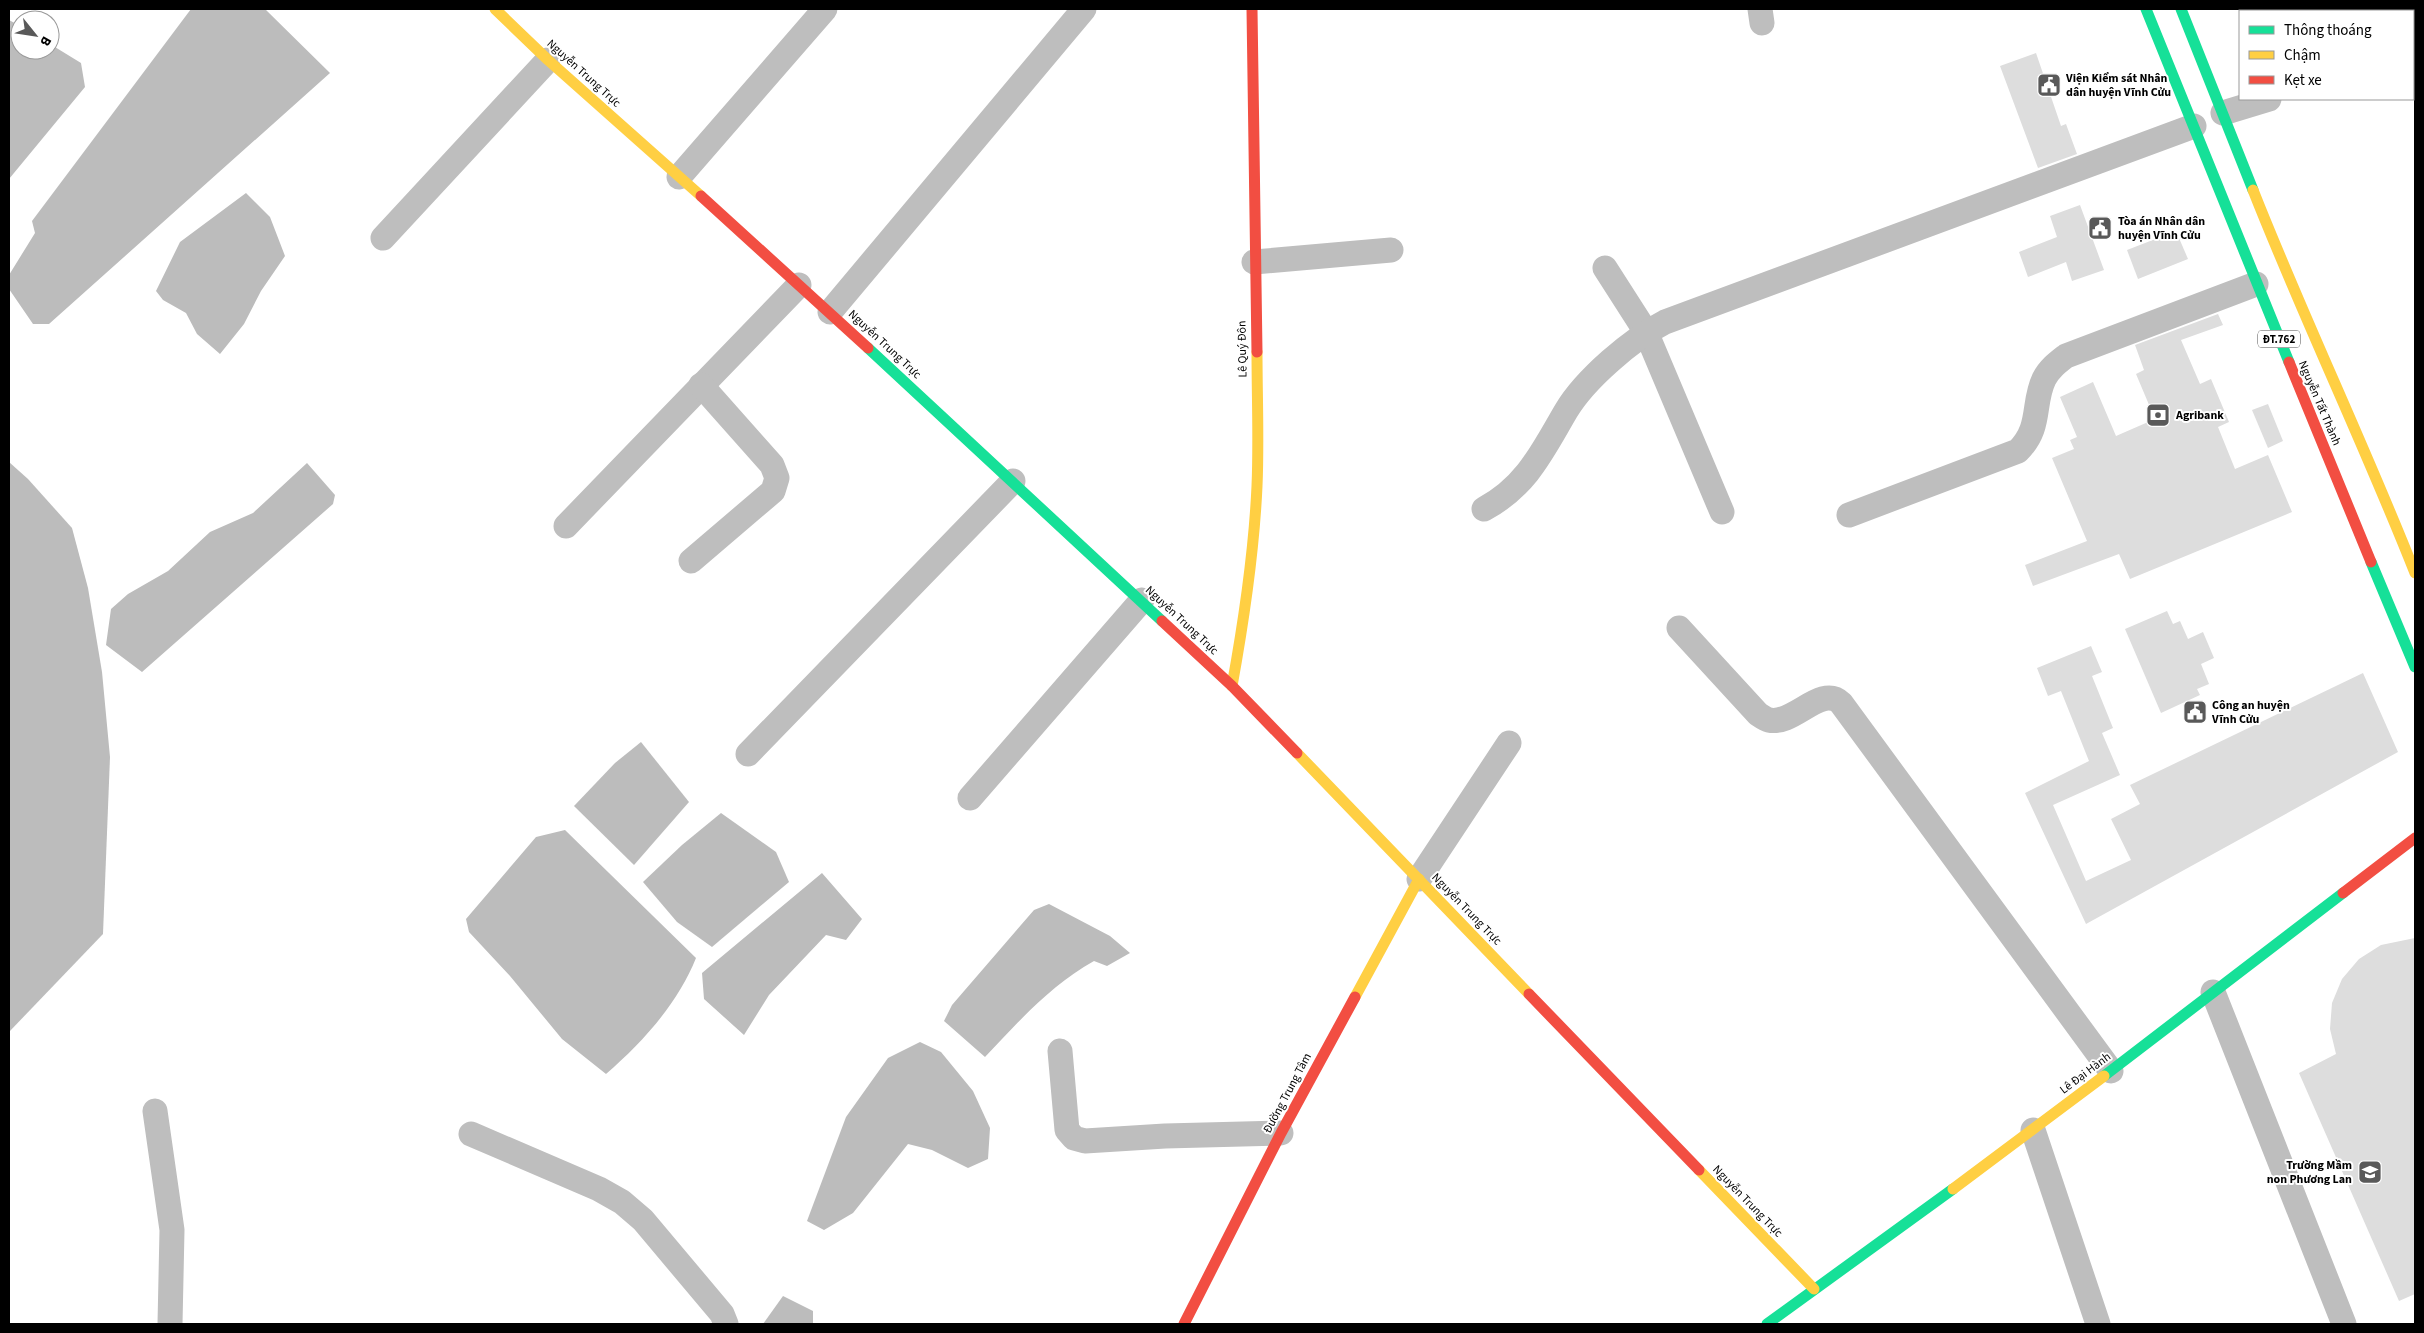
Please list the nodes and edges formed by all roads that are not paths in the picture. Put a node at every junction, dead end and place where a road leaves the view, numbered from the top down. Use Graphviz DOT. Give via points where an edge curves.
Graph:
graph roads {
  1 [pos="495,9"];
  2 [pos="825,9"];
  3 [pos="1084,9"];
  4 [pos="1252,9"];
  5 [pos="2146,9"];
  6 [pos="2181,9"];
  7 [pos="548,60"];
  8 [pos="2266,100"];
  9 [pos="2207,120"];
  10 [pos="679,177"];
  11 [pos="383,238"];
  12 [pos="1391,250"];
  13 [pos="1254,262"];
  14 [pos="1605,268"];
  15 [pos="2256,284"];
  16 [pos="799,285"];
  17 [pos="830,312"];
  18 [pos="1646,332"];
  19 [pos="701,385"];
  20 [pos="1013,481"];
  21 [pos="1484,509"];
  22 [pos="1722,512"];
  23 [pos="1849,516"];
  24 [pos="566,526"];
  25 [pos="691,561"];
  26 [pos="2415,573"];
  27 [pos="1142,600"];
  28 [pos="1679,628"];
  29 [pos="2415,667"];
  30 [pos="1232,686"];
  31 [pos="1509,743"];
  32 [pos="748,754"];
  33 [pos="970,798"];
  34 [pos="2415,838"];
  35 [pos="1419,879"];
  36 [pos="2213,992"];
  37 [pos="1060,1051"];
  38 [pos="2111,1071"];
  39 [pos="155,1111"];
  40 [pos="2034,1130"];
  41 [pos="1281,1133"];
  42 [pos="472,1134"];
  43 [pos="1814,1289"];
  44 [pos="170,1324"];
  45 [pos="726,1324"];
  46 [pos="1184,1324"];
  47 [pos="1767,1324"];
  48 [pos="2098,1324"];
  49 [pos="2344,1324"];
  1 -- 7 [label="street, Nguyễn Trung Trực"];
  2 -- 10 [label="street"];
  3 -- 17 [label="street"];
  4 -- 13 [label="street, Lê Quý Đôn"];
  5 -- 9 [label="street, Nguyễn Tất Thành / ĐT.762"];
  6 -- 9 [label="street, Nguyễn Tất Thành / ĐT.762"];
  7 -- 10 [label="street, Nguyễn Trung Trực"];
  7 -- 11 [label="street"];
  8 -- 9 [label="street"];
  9 -- 15 [label="street, Nguyễn Tất Thành / ĐT.762"];
  9 -- 18 [label="street" via="1665,322"];
  9 -- 26 [label="street, Nguyễn Tất Thành / ĐT.762" via="2282,263"];
  10 -- 16 [label="street, Nguyễn Trung Trực"];
  12 -- 13 [label="street"];
  13 -- 30 [label="street, Lê Quý Đôn" via="1257,514 1250,588"];
  14 -- 18 [label="street"];
  15 -- 23 [label="street" via="2066,356 2044,379 2033,430 2018,451"];
  15 -- 29 [label="street, Nguyễn Tất Thành / ĐT.762" via="2352,501"];
  16 -- 17 [label="street, Nguyễn Trung Trực"];
  16 -- 19 [label="street"];
  17 -- 20 [label="street, Nguyễn Trung Trực"];
  18 -- 21 [label="street" via="1582,388 1541,456 1499,502"];
  18 -- 22 [label="street"];
  19 -- 24 [label="street"];
  19 -- 25 [label="street" via="772,465 777,478 773,491"];
  20 -- 27 [label="street, Nguyễn Trung Trực"];
  20 -- 32 [label="street"];
  27 -- 30 [label="street, Nguyễn Trung Trực"];
  27 -- 33 [label="street"];
  28 -- 38 [label="street" via="1758,714 1769,720 1782,720 1826,697 1841,702"];
  30 -- 35 [label="street, Nguyễn Trung Trực"];
  31 -- 35 [label="street"];
  34 -- 36 [label="street, Lê Đại Hành"];
  35 -- 41 [label="street, Đường Trung Tâm"];
  35 -- 43 [label="street, Nguyễn Trung Trực"];
  36 -- 38 [label="street, Lê Đại Hành"];
  36 -- 49 [label="street"];
  37 -- 41 [label="street" via="1067,1130 1074,1138 1085,1141"];
  38 -- 40 [label="street, Lê Đại Hành"];
  39 -- 44 [label="street" via="172,1230"];
  40 -- 43 [label="street, Lê Đại Hành"];
  40 -- 48 [label="street"];
  41 -- 46 [label="street, Đường Trung Tâm"];
  42 -- 45 [label="street" via="622,1202 643,1220 722,1314"];
  43 -- 47 [label="street, Lê Đại Hành"];
}
